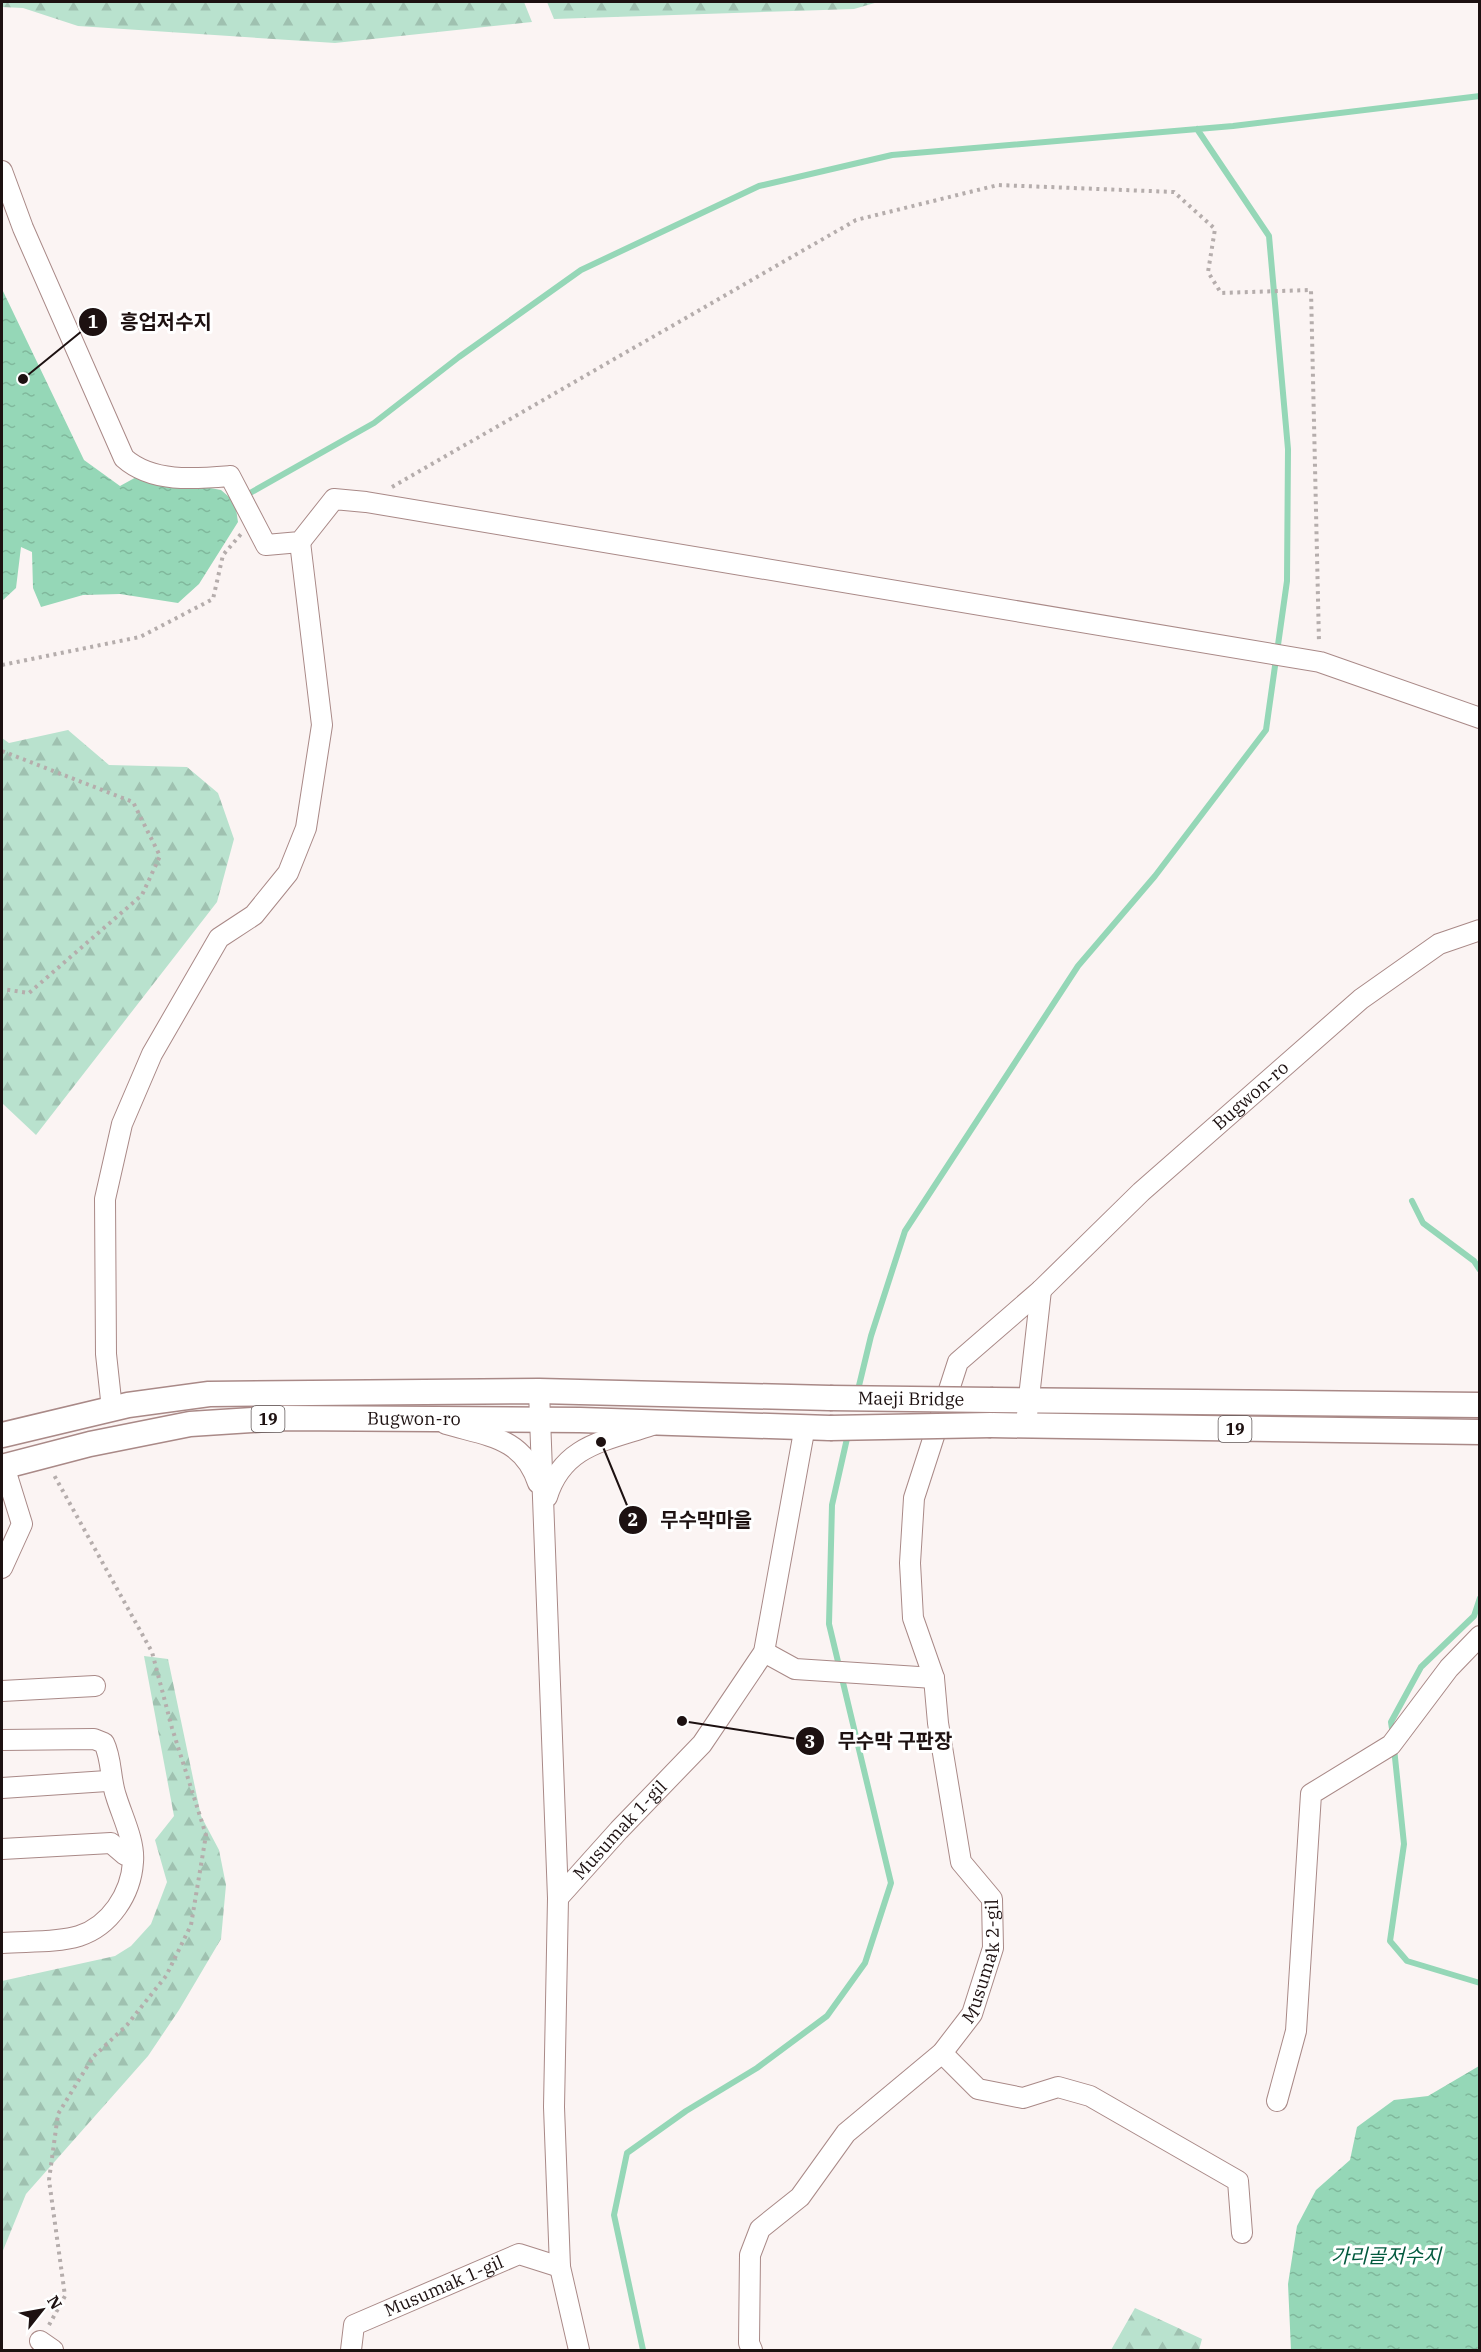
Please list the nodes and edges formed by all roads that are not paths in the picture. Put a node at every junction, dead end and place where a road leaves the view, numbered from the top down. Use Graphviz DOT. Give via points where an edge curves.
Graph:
graph roads {
  1 [pos="2,171"];
  2 [pos="300,542"];
  3 [pos="1479,718"];
  4 [pos="1479,930"];
  5 [pos="1041,1290"];
  6 [pos="539,1391"];
  7 [pos="830,1398"];
  8 [pos="1028,1400"];
  9 [pos="1479,1405"];
  10 [pos="112,1409"];
  11 [pos="435,1420"];
  12 [pos="540,1420"];
  13 [pos="661,1422"];
  14 [pos="805,1426"];
  15 [pos="1026,1426"];
  16 [pos="830,1428"];
  17 [pos="1479,1432"];
  18 [pos="2,1435"];
  19 [pos="2,1466"];
  20 [pos="545,1503"];
  21 [pos="2,1568"];
  22 [pos="1479,1636"];
  23 [pos="764,1652"];
  24 [pos="934,1678"];
  25 [pos="96,1686"];
  26 [pos="2,1691"];
  27 [pos="2,1740"];
  28 [pos="2,1748"];
  29 [pos="106,1777"];
  30 [pos="2,1780"];
  31 [pos="2,1788"];
  32 [pos="2,1849"];
  33 [pos="126,1852"];
  34 [pos="558,1898"];
  35 [pos="2,1936"];
  36 [pos="2,1943"];
  37 [pos="942,2053"];
  38 [pos="1277,2101"];
  39 [pos="1242,2233"];
  40 [pos="560,2267"];
  41 [pos="351,2350"];
  42 [pos="579,2350"];
  43 [pos="752,2350"];
  1 -- 2 [label="street" via="124,458 136,469 184,479 230,476 266,545"];
  2 -- 3 [label="street" via="334,500 366,502 1313,661"];
  2 -- 10 [label="street" via="322,725 306,828 288,873 254,915 219,938 152,1054 122,1124 105,1199 106,1354"];
  4 -- 5 [label="street, Bugwon-ro" via="1439,944 1361,999 1141,1192"];
  5 -- 8 [label="street"];
  5 -- 24 [label="street, Musumak 2-gil" via="958,1362 914,1498 910,1563 913,1618"];
  6 -- 7 [label="main road, Bugwon-ro / 19"];
  6 -- 10 [label="main road, Bugwon-ro / 19" via="209,1394"];
  6 -- 12 [label="street"];
  7 -- 8 [label="main road, Maeji Bridge / 19, bridge"];
  8 -- 9 [label="main road, 19"];
  8 -- 15 [label="street"];
  10 -- 18 [label="main road, Bugwon-ro / 19"];
  11 -- 12 [label="main road, Bugwon-ro / 19"];
  11 -- 19 [label="main road, Bugwon-ro / 19" via="283,1418 190,1424"];
  11 -- 20 [label="street" via="499,1439 519,1450 532,1464"];
  12 -- 13 [label="main road, Bugwon-ro / 19"];
  12 -- 20 [label="street"];
  13 -- 14 [label="main road, Bugwon-ro / 19"];
  13 -- 20 [label="street" via="575,1453 559,1469"];
  14 -- 16 [label="main road, Bugwon-ro / 19"];
  14 -- 23 [label="street, Musumak 1-gil"];
  15 -- 16 [label="main road, Maeji Bridge / 19, bridge"];
  15 -- 17 [label="main road, 19"];
  19 -- 21 [label="street" via="22,1524"];
  20 -- 34 [label="street"];
  22 -- 38 [label="street" via="1390,1745 1311,1794 1296,2031"];
  23 -- 24 [label="street" via="795,1669"];
  23 -- 34 [label="street, Musumak 1-gil" via="702,1743"];
  24 -- 37 [label="street, Musumak 2-gil" via="961,1862 992,1899 993,1948 972,2014"];
  25 -- 26 [label="street"];
  27 -- 33 [label="street" via="94,1739 104,1743 128,1834"];
  28 -- 29 [label="street" via="94,1745 104,1753"];
  29 -- 30 [label="street"];
  29 -- 31 [label="street"];
  29 -- 33 [label="street"];
  32 -- 33 [label="street" via="111,1843"];
  33 -- 35 [label="street" via="124,1887 109,1911 90,1926 78,1931"];
  33 -- 36 [label="street" via="122,1901 92,1930 78,1936"];
  34 -- 40 [label="street" via="554,2107"];
  37 -- 39 [label="street" via="978,2090 1023,2098 1058,2087 1090,2096 1238,2181"];
  37 -- 43 [label="street, Musumak 2-gil" via="846,2133 800,2197 760,2229 750,2255"];
  40 -- 41 [label="street, Musumak 1-gil" via="519,2254 354,2325"];
  40 -- 42 [label="street"];
}
